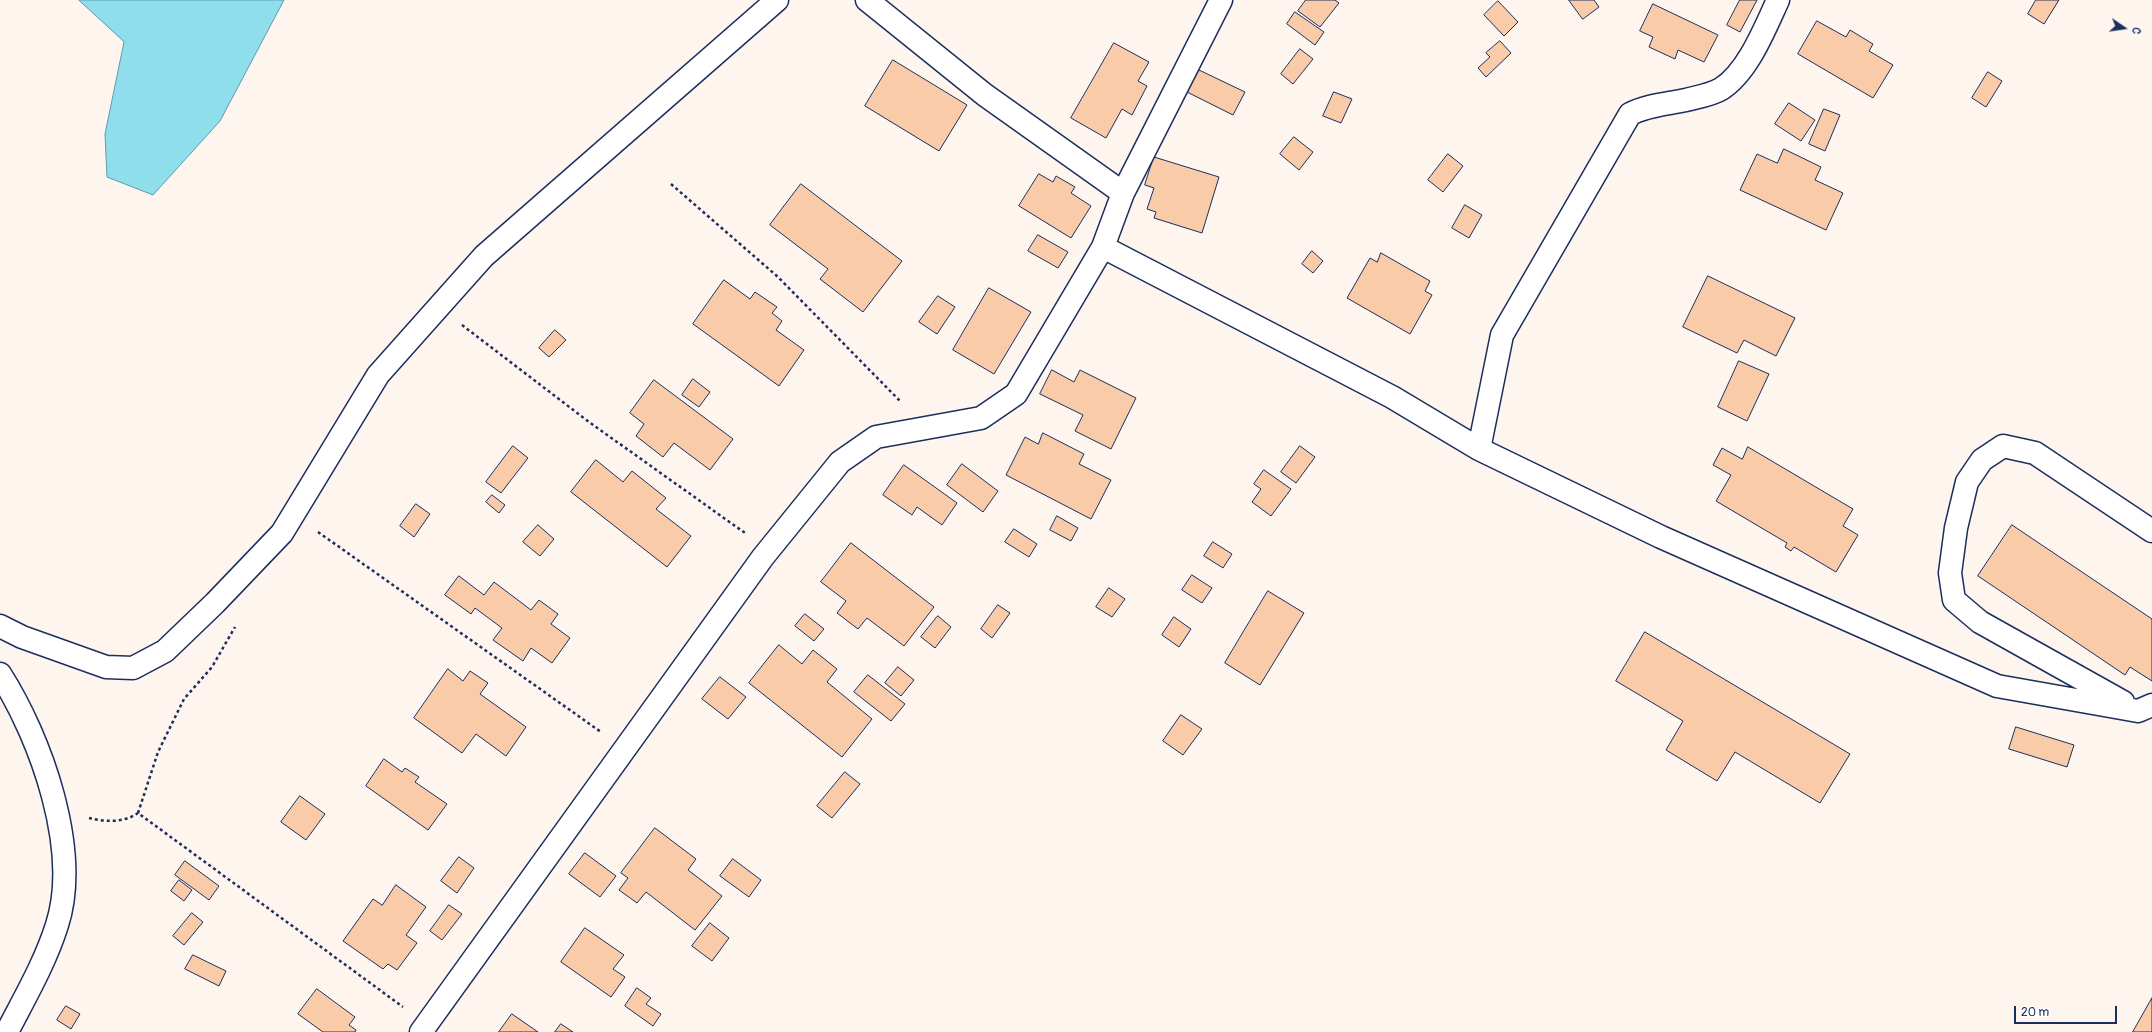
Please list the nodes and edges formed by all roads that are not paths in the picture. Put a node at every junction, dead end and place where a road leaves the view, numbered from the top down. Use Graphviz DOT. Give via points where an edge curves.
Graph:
graph roads {
  1 [pos="777,0"];
  2 [pos="867,0"];
  3 [pos="1221,0"];
  4 [pos="1778,0"];
  5 [pos="1123,193"];
  6 [pos="1103,246"];
  7 [pos="1479,449"];
  8 [pos="2152,531"];
  9 [pos="0,626"];
  10 [pos="0,674"];
  11 [pos="2147,710"];
  12 [pos="424,1028"];
  13 [pos="7,1032"];
  1 -- 9 [label="street" via="484,256 378,375 294,515 277,538 216,603 166,651 133,668 106,667 22,637"];
  2 -- 5 [label="street" via="984,95"];
  3 -- 5 [label="street"];
  4 -- 7 [label="street" via="1763,34 1736,77 1720,90 1696,98 1640,109 1630,114 1502,335"];
  5 -- 6 [label="street"];
  6 -- 7 [label="street" via="1392,397"];
  6 -- 12 [label="street" via="1016,394 981,418 876,437 840,462 768,550"];
  7 -- 11 [label="street" via="1661,537 1997,686"];
  8 -- 11 [label="street" via="2035,453 2003,446 1982,460 1967,482 1956,528 1950,573 1954,600 1980,622"];
  10 -- 13 [label="street" via="14,695 39,753 53,798 63,845 64,880 57,924 40,968"];
}
